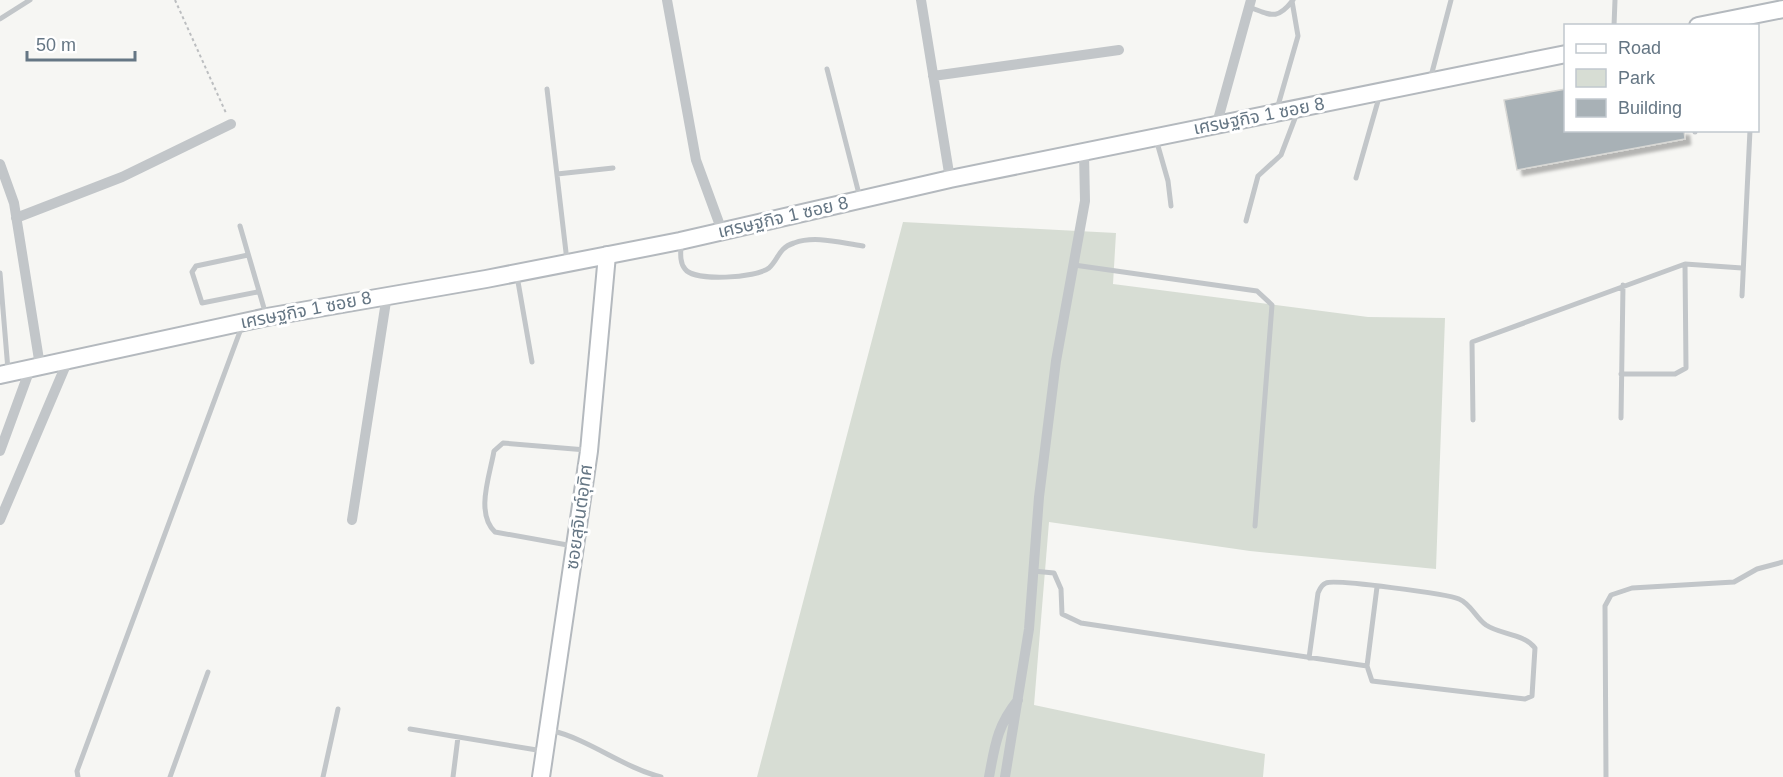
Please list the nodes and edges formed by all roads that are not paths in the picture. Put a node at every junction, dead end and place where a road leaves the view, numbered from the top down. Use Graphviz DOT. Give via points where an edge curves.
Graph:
graph roads {
  1 [pos="30,0"];
  2 [pos="667,0"];
  3 [pos="921,0"];
  4 [pos="1292,0"];
  5 [pos="1451,0"];
  6 [pos="1615,0"];
  7 [pos="1250,4"];
  8 [pos="1783,9"];
  9 [pos="0,19"];
  10 [pos="1755,20"];
  11 [pos="1614,24"];
  12 [pos="1712,24"];
  13 [pos="1119,50"];
  14 [pos="1564,54"];
  15 [pos="827,69"];
  16 [pos="933,76"];
  17 [pos="1429,83"];
  18 [pos="547,89"];
  19 [pos="1380,93"];
  20 [pos="1299,109"];
  21 [pos="1276,113"];
  22 [pos="1217,123"];
  23 [pos="231,124"];
  24 [pos="1750,132"];
  25 [pos="1156,137"];
  26 [pos="1084,153"];
  27 [pos="0,164"];
  28 [pos="613,168"];
  29 [pos="557,174"];
  30 [pos="1356,178"];
  31 [pos="950,179"];
  32 [pos="860,200"];
  33 [pos="1171,206"];
  34 [pos="16,218"];
  35 [pos="1246,221"];
  36 [pos="240,226"];
  37 [pos="722,231"];
  38 [pos="680,241"];
  39 [pos="863,246"];
  40 [pos="248,255"];
  41 [pos="607,255"];
  42 [pos="568,263"];
  43 [pos="1685,264"];
  44 [pos="1072,265"];
  45 [pos="1742,267"];
  46 [pos="517,272"];
  47 [pos="0,273"];
  48 [pos="1623,285"];
  49 [pos="257,292"];
  50 [pos="387,295"];
  51 [pos="1742,297"];
  52 [pos="267,317"];
  53 [pos="243,322"];
  54 [pos="68,360"];
  55 [pos="532,362"];
  56 [pos="35,368"];
  57 [pos="4,374"];
  58 [pos="1621,374"];
  59 [pos="1621,418"];
  60 [pos="1473,420"];
  61 [pos="0,451"];
  62 [pos="589,451"];
  63 [pos="0,520"];
  64 [pos="352,520"];
  65 [pos="1255,526"];
  66 [pos="575,546"];
  67 [pos="1783,562"];
  68 [pos="1034,571"];
  69 [pos="1377,587"];
  70 [pos="1309,658"];
  71 [pos="1367,666"];
  72 [pos="208,672"];
  73 [pos="1019,699"];
  74 [pos="338,709"];
  75 [pos="410,729"];
  76 [pos="548,729"];
  77 [pos="458,737"];
  78 [pos="545,752"];
  79 [pos="78,777"];
  80 [pos="170,777"];
  81 [pos="323,777"];
  82 [pos="453,777"];
  83 [pos="541,777"];
  84 [pos="661,777"];
  85 [pos="989,777"];
  86 [pos="1005,777"];
  87 [pos="1606,777"];
  1 -- 9 [label="lane"];
  2 -- 37 [label="street" via="696,160"];
  3 -- 16 [label="street"];
  4 -- 7 [label="lane" via="1282,14 1273,16"];
  4 -- 21 [label="lane" via="1298,36"];
  5 -- 17 [label="lane"];
  6 -- 11 [label="lane"];
  7 -- 22 [label="street"];
  8 -- 10 [label="street"];
  10 -- 12 [label="street"];
  13 -- 16 [label="street"];
  14 -- 17 [label="street, เศรษฐกิจ 1 ซอย 8"];
  15 -- 32 [label="lane"];
  16 -- 31 [label="street"];
  17 -- 19 [label="street, เศรษฐกิจ 1 ซอย 8"];
  18 -- 29 [label="lane"];
  19 -- 20 [label="street, เศรษฐกิจ 1 ซอย 8"];
  19 -- 30 [label="lane"];
  20 -- 21 [label="street, เศรษฐกิจ 1 ซอย 8"];
  20 -- 35 [label="lane" via="1281,155 1258,176"];
  21 -- 22 [label="street, เศรษฐกิจ 1 ซอย 8"];
  22 -- 25 [label="street, เศรษฐกิจ 1 ซอย 8"];
  23 -- 34 [label="street" via="122,177"];
  24 -- 45 [label="lane"];
  25 -- 26 [label="street, เศรษฐกิจ 1 ซอย 8"];
  25 -- 33 [label="lane"];
  26 -- 31 [label="street, เศรษฐกิจ 1 ซอย 8"];
  26 -- 44 [label="street" via="1085,201"];
  27 -- 34 [label="street"];
  28 -- 29 [label="lane"];
  29 -- 42 [label="lane"];
  31 -- 32 [label="street, เศรษฐกิจ 1 ซอย 8"];
  32 -- 37 [label="street, เศรษฐกิจ 1 ซอย 8"];
  34 -- 56 [label="street"];
  36 -- 40 [label="lane"];
  37 -- 38 [label="street, เศรษฐกิจ 1 ซอย 8"];
  38 -- 39 [label="lane" via="681,263 696,276 752,276 770,267 777,253 792,243 809,239"];
  38 -- 41 [label="street, เศรษฐกิจ 1 ซอย 8"];
  40 -- 49 [label="lane"];
  40 -- 49 [label="lane" via="196,266 192,272 202,303"];
  41 -- 42 [label="street, เศรษฐกิจ 1 ซอย 8"];
  41 -- 62 [label="street, ซอยสุจินต์อุทิศ"];
  42 -- 46 [label="street, เศรษฐกิจ 1 ซอย 8"];
  43 -- 45 [label="lane"];
  43 -- 48 [label="lane"];
  43 -- 58 [label="lane" via="1686,368 1675,374"];
  44 -- 65 [label="lane" via="1257,291 1272,305"];
  44 -- 68 [label="street" via="1043,451"];
  45 -- 51 [label="lane"];
  46 -- 50 [label="street, เศรษฐกิจ 1 ซอย 8"];
  46 -- 55 [label="lane"];
  47 -- 57 [label="lane"];
  48 -- 58 [label="lane"];
  48 -- 60 [label="lane" via="1472,342"];
  49 -- 52 [label="lane"];
  50 -- 52 [label="street, เศรษฐกิจ 1 ซอย 8"];
  50 -- 64 [label="street"];
  52 -- 53 [label="street, เศรษฐกิจ 1 ซอย 8"];
  53 -- 54 [label="street, เศรษฐกิจ 1 ซอย 8"];
  53 -- 79 [label="lane"];
  54 -- 56 [label="street, เศรษฐกิจ 1 ซอย 8"];
  54 -- 63 [label="street"];
  56 -- 57 [label="street, เศรษฐกิจ 1 ซอย 8"];
  56 -- 61 [label="street"];
  58 -- 59 [label="lane"];
  62 -- 66 [label="street, ซอยสุจินต์อุทิศ"];
  62 -- 66 [label="lane" via="503,443 494,451 484,513 495,532"];
  66 -- 76 [label="street, ซอยสุจินต์อุทิศ"];
  67 -- 87 [label="lane" via="1757,569 1734,582 1632,588 1611,595 1605,606"];
  68 -- 70 [label="lane" via="1054,573 1061,589 1062,615 1081,622"];
  68 -- 73 [label="street"];
  69 -- 70 [label="lane" via="1338,581 1321,586"];
  69 -- 71 [label="lane"];
  69 -- 71 [label="lane" via="1459,599 1487,626 1530,642 1536,658 1534,689 1532,696 1525,699 1378,684 1368,675"];
  70 -- 71 [label="lane"];
  72 -- 80 [label="lane"];
  73 -- 85 [label="street" via="998,732"];
  73 -- 86 [label="street"];
  74 -- 81 [label="lane"];
  75 -- 77 [label="lane"];
  76 -- 78 [label="street, ซอยสุจินต์อุทิศ"];
  76 -- 84 [label="lane" via="576,736"];
  77 -- 78 [label="lane"];
  77 -- 82 [label="lane"];
  78 -- 83 [label="street, ซอยสุจินต์อุทิศ"];
}
